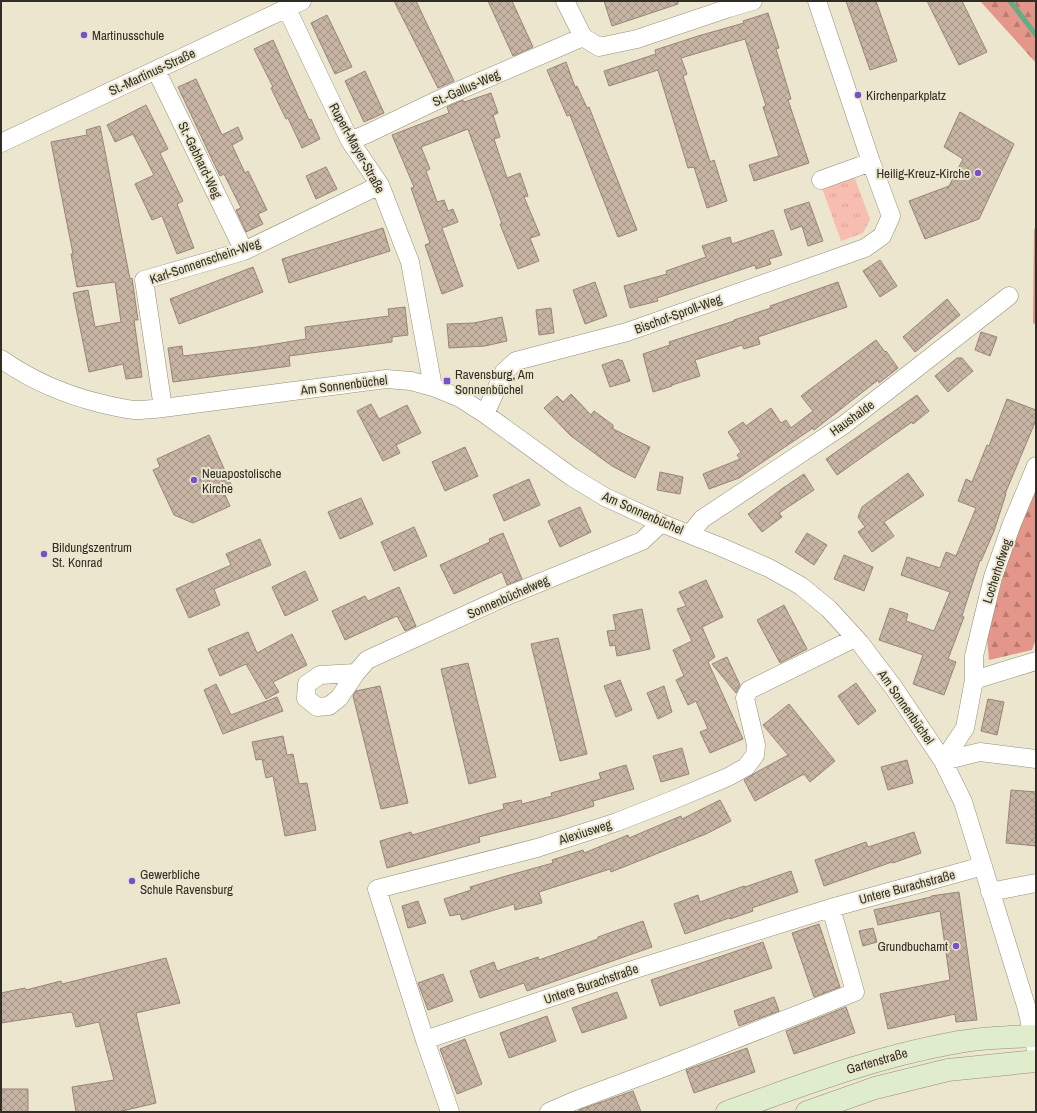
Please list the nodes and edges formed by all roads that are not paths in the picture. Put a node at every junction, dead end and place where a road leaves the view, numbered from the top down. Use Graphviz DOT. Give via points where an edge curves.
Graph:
graph roads {
  1 [pos="565,1"];
  2 [pos="753,1"];
  3 [pos="817,1"];
  4 [pos="295,5"];
  5 [pos="583,37"];
  6 [pos="156,70"];
  7 [pos="350,141"];
  8 [pos="1,143"];
  9 [pos="871,162"];
  10 [pos="821,180"];
  11 [pos="380,185"];
  12 [pos="244,251"];
  13 [pos="1010,296"];
  14 [pos="1,359"];
  15 [pos="433,387"];
  16 [pos="163,408"];
  17 [pos="484,414"];
  18 [pos="1036,466"];
  19 [pos="661,522"];
  20 [pos="690,534"];
  21 [pos="855,638"];
  22 [pos="1036,662"];
  23 [pos="356,673"];
  24 [pos="974,680"];
  25 [pos="1036,758"];
  26 [pos="943,761"];
  27 [pos="984,866"];
  28 [pos="1036,883"];
  29 [pos="990,892"];
  30 [pos="831,908"];
  31 [pos="425,1040"];
  32 [pos="1035,1041"];
  33 [pos="1036,1061"];
  34 [pos="450,1112"];
  35 [pos="549,1112"];
  36 [pos="727,1112"];
  37 [pos="807,1112"];
  1 -- 5 [label="street"];
  2 -- 5 [label="street" via="637,39 599,48"];
  3 -- 9 [label="street"];
  4 -- 6 [label="street, St.-Martinus-Straße"];
  4 -- 7 [label="street, Rupert-Mayer-Straße"];
  5 -- 7 [label="street, St.-Gallus-Weg"];
  6 -- 8 [label="street, St.-Martinus-Straße"];
  6 -- 12 [label="street, St.-Gebhard-Weg"];
  7 -- 11 [label="street, Rupert-Mayer-Straße"];
  9 -- 10 [label="street"];
  9 -- 17 [label="street, Bischof-Sproll-Weg" via="891,216 882,236 865,248 627,332 516,361 504,372"];
  11 -- 12 [label="street, Karl-Sonnenschein-Weg"];
  11 -- 15 [label="street, Rupert-Mayer-Straße" via="410,262"];
  12 -- 16 [label="street, Karl-Sonnenschein-Weg" via="144,280"];
  13 -- 20 [label="street, Haushalde" via="845,424 702,519"];
  14 -- 16 [label="street, Am Sonnenbüchel" via="48,387 78,398 115,408"];
  15 -- 16 [label="street, Am Sonnenbüchel" via="411,381 386,379"];
  15 -- 17 [label="street, Am Sonnenbüchel" via="460,398"];
  17 -- 19 [label="street, Am Sonnenbüchel" via="572,477 605,497"];
  18 -- 24 [label="street, Locherhofweg" via="993,577 974,656"];
  19 -- 20 [label="street, Am Sonnenbüchel"];
  19 -- 23 [label="street, Sonnenbüchelweg" via="642,541 507,596 367,660"];
  20 -- 21 [label="street, Am Sonnenbüchel" via="769,568 801,586 829,609"];
  21 -- 26 [label="street, Am Sonnenbüchel" via="894,688"];
  21 -- 31 [label="street, Alexiusweg" via="749,690 745,698 756,745 755,755 746,767 728,777 617,822 537,848 377,889"];
  22 -- 24 [label="street"];
  24 -- 26 [label="street, Locherhofweg" via="965,728"];
  25 -- 26 [label="street" via="980,752"];
  26 -- 27 [label="street, Am Sonnenbüchel" via="963,802"];
  27 -- 29 [label="street, Am Sonnenbüchel"];
  27 -- 30 [label="street, Untere Burachstraße"];
  28 -- 29 [label="street"];
  29 -- 32 [label="street, Am Sonnenbüchel"];
  30 -- 31 [label="street, Untere Burachstraße" via="629,971"];
  30 -- 35 [label="street" via="855,992"];
  31 -- 34 [label="street"];
  32 -- 36 [label="main road, Gartenstraße" via="991,1038 895,1055"];
  33 -- 37 [label="main road, Gartenstraße" via="948,1070 875,1088"];
}
